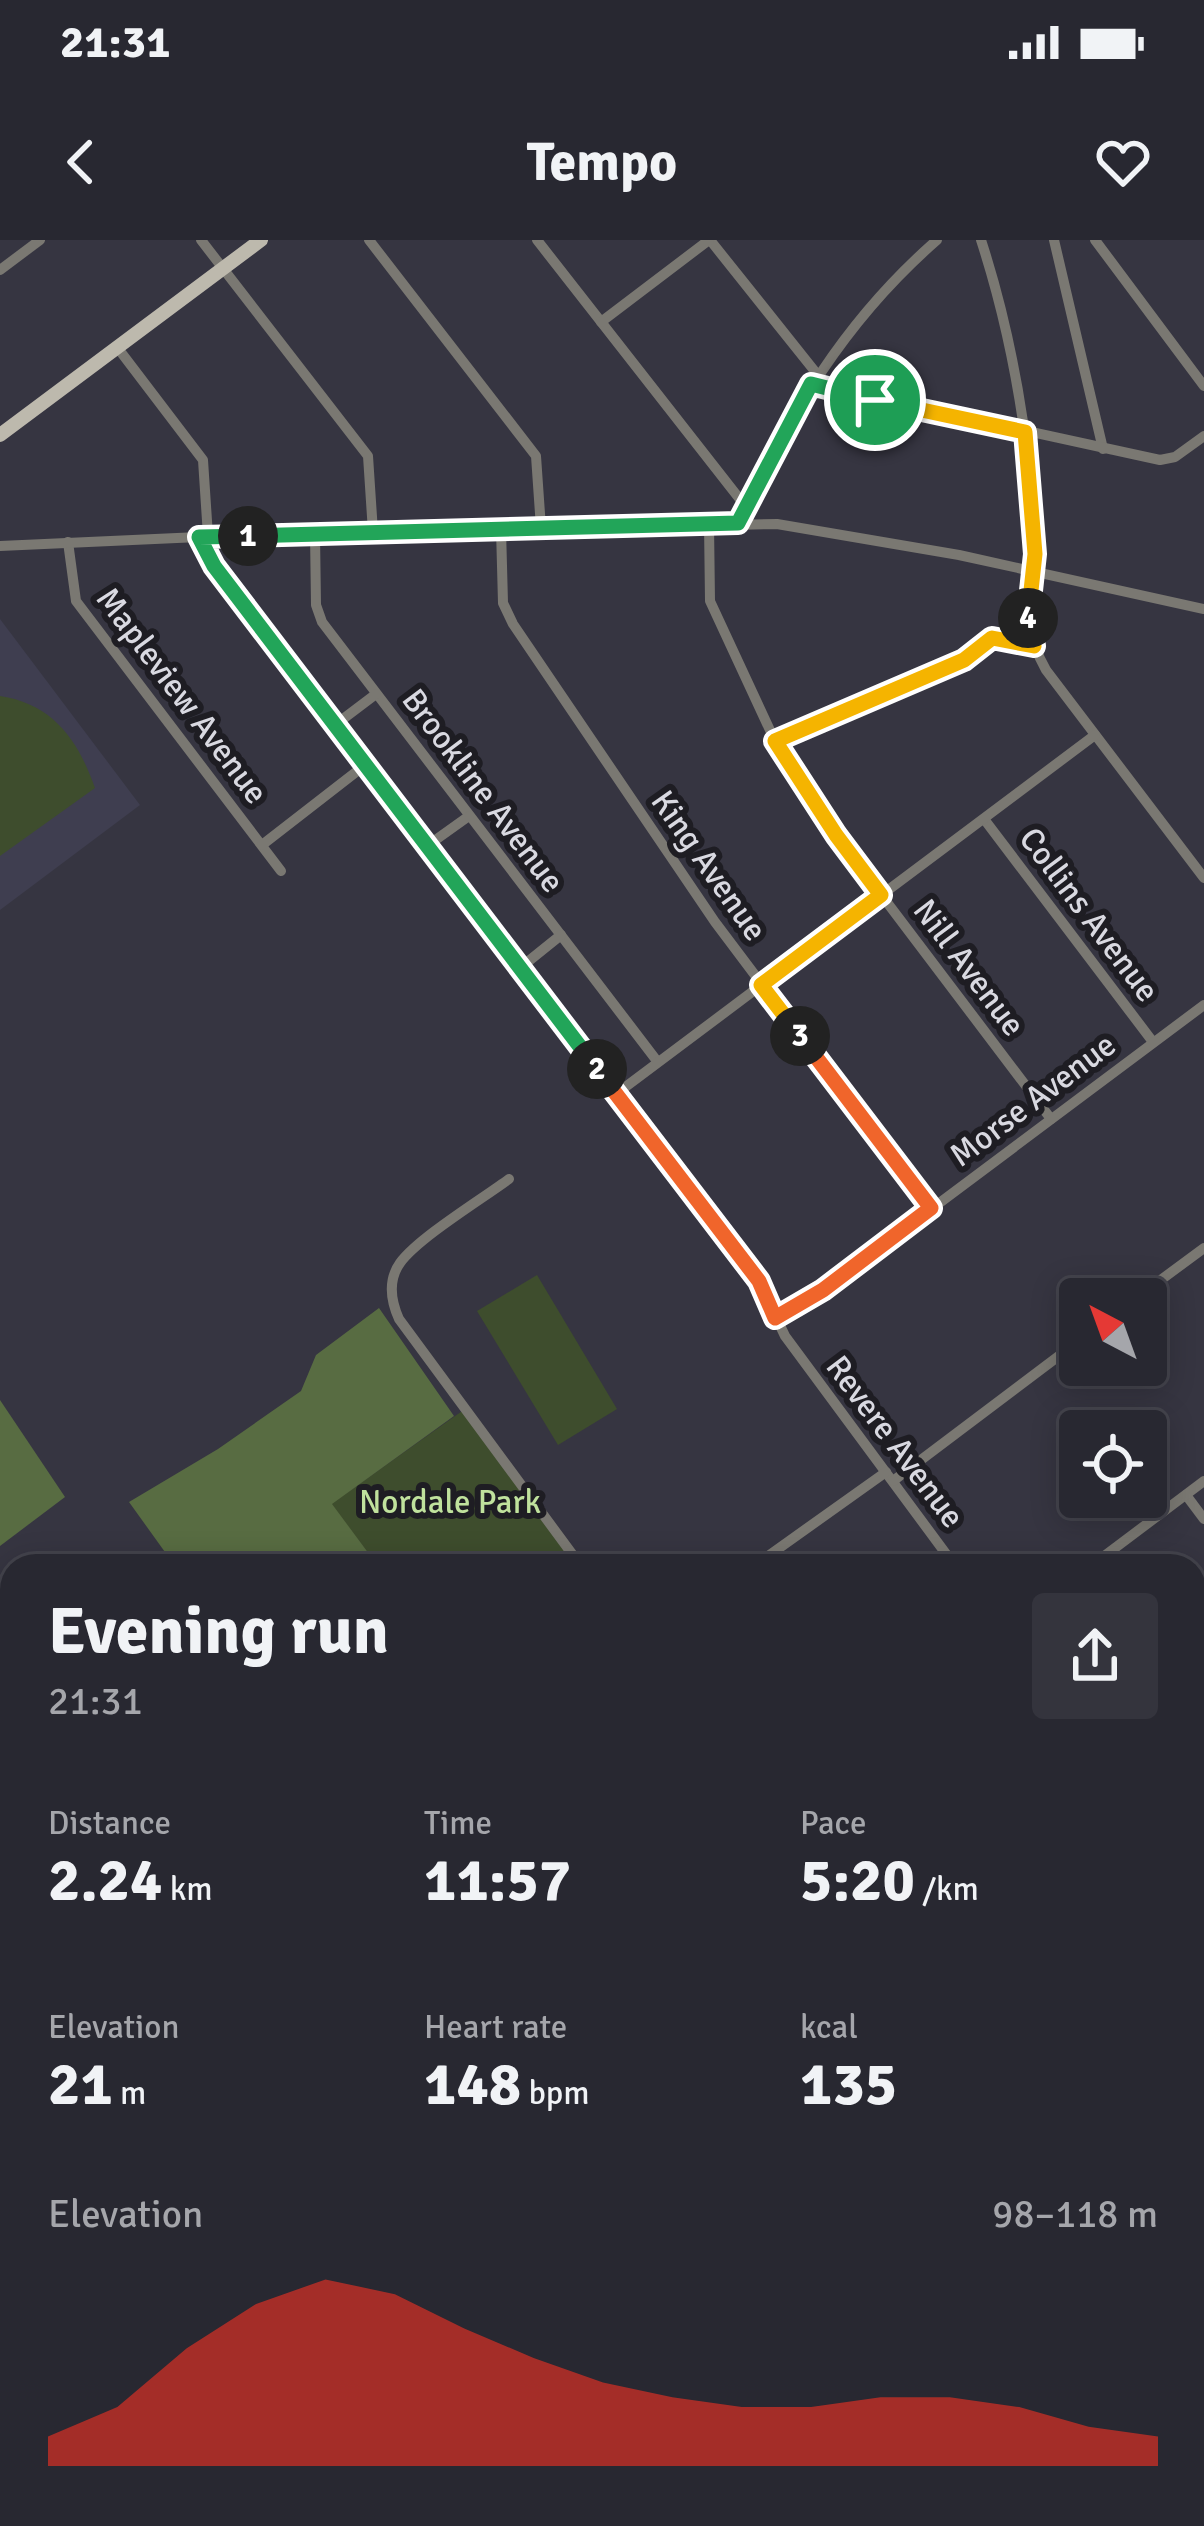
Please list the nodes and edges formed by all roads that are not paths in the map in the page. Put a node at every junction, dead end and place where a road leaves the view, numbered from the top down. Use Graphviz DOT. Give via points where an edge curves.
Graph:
graph roads {
  1 [pos="40,240"];
  2 [pos="202,240"];
  3 [pos="261,240"];
  4 [pos="369,240"];
  5 [pos="537,240"];
  6 [pos="710,240"];
  7 [pos="937,240"];
  8 [pos="981,240"];
  9 [pos="1054,240"];
  10 [pos="1095,240"];
  11 [pos="223,268"];
  12 [pos="0,270"];
  13 [pos="601,322"];
  14 [pos="117,347"];
  15 [pos="814,379"];
  16 [pos="1204,386"];
  17 [pos="1025,432"];
  18 [pos="0,435"];
  19 [pos="1204,436"];
  20 [pos="1103,449"];
  21 [pos="746,507"];
  22 [pos="738,523"];
  23 [pos="710,524"];
  24 [pos="541,528"];
  25 [pos="501,529"];
  26 [pos="373,532"];
  27 [pos="315,534"];
  28 [pos="203,537"];
  29 [pos="68,542"];
  30 [pos="0,546"];
  31 [pos="1034,572"];
  32 [pos="1204,609"];
  33 [pos="1034,646"];
  34 [pos="376,694"];
  35 [pos="334,725"];
  36 [pos="1095,735"];
  37 [pos="775,741"];
  38 [pos="365,765"];
  39 [pos="469,816"];
  40 [pos="984,819"];
  41 [pos="262,844"];
  42 [pos="428,846"];
  43 [pos="281,871"];
  44 [pos="1204,878"];
  45 [pos="881,895"];
  46 [pos="561,935"];
  47 [pos="520,968"];
  48 [pos="761,985"];
  49 [pos="1204,1005"];
  50 [pos="1153,1042"];
  51 [pos="658,1061"];
  52 [pos="616,1094"];
  53 [pos="1051,1119"];
  54 [pos="509,1179"];
  55 [pos="931,1208"];
  56 [pos="1204,1248"];
  57 [pos="1163,1278"];
  58 [pos="775,1318"];
  59 [pos="1059,1355"];
  60 [pos="889,1476"];
  61 [pos="1204,1481"];
  62 [pos="1186,1495"];
  63 [pos="1204,1519"];
  64 [pos="572,1554"];
  65 [pos="772,1554"];
  66 [pos="946,1554"];
  67 [pos="1107,1554"];
  1 -- 12 [label="street"];
  2 -- 11 [label="street"];
  3 -- 11 [label="main road"];
  4 -- 24 [label="street" via="536,456"];
  5 -- 13 [label="street"];
  6 -- 13 [label="street"];
  6 -- 15 [label="street"];
  7 -- 15 [label="street" via="863,314"];
  8 -- 17 [label="street"];
  9 -- 20 [label="street"];
  10 -- 16 [label="street"];
  11 -- 14 [label="main road"];
  11 -- 26 [label="street" via="368,456"];
  13 -- 21 [label="street"];
  14 -- 18 [label="main road"];
  14 -- 28 [label="street, Revere Avenue" via="203,460"];
  15 -- 17 [label="street"];
  15 -- 21 [label="street"];
  17 -- 20 [label="street"];
  17 -- 31 [label="street"];
  19 -- 20 [label="street" via="1167,460"];
  21 -- 22 [label="street"];
  22 -- 23 [label="street"];
  22 -- 31 [label="street"];
  23 -- 24 [label="street"];
  23 -- 37 [label="street, Nill Avenue" via="710,601"];
  24 -- 25 [label="street"];
  25 -- 26 [label="street"];
  25 -- 48 [label="street, King Avenue" via="505,611"];
  26 -- 27 [label="street"];
  27 -- 28 [label="street"];
  27 -- 34 [label="street, Brookline Avenue" via="318,614"];
  28 -- 29 [label="street"];
  28 -- 35 [label="street, Revere Avenue" via="214,566"];
  29 -- 30 [label="street"];
  29 -- 41 [label="street, Mapleview Avenue" via="76,601"];
  31 -- 32 [label="street"];
  31 -- 33 [label="street"];
  33 -- 36 [label="street"];
  33 -- 37 [label="street" via="992,638 964,660"];
  34 -- 35 [label="street"];
  34 -- 39 [label="street, Brookline Avenue"];
  35 -- 38 [label="street, Revere Avenue"];
  36 -- 40 [label="street"];
  36 -- 44 [label="street"];
  37 -- 45 [label="street, Nill Avenue"];
  38 -- 41 [label="street"];
  38 -- 42 [label="street, Revere Avenue"];
  39 -- 42 [label="street"];
  39 -- 46 [label="street, Brookline Avenue"];
  40 -- 45 [label="street"];
  40 -- 50 [label="street, Collins Avenue"];
  41 -- 43 [label="street, Mapleview Avenue"];
  42 -- 47 [label="street, Revere Avenue"];
  45 -- 48 [label="street"];
  45 -- 53 [label="street, Nill Avenue"];
  46 -- 47 [label="street"];
  46 -- 51 [label="street, Brookline Avenue"];
  47 -- 52 [label="street, Revere Avenue"];
  48 -- 51 [label="street"];
  48 -- 55 [label="street, King Avenue"];
  49 -- 50 [label="street, Morse Avenue"];
  50 -- 53 [label="street, Morse Avenue"];
  51 -- 52 [label="street"];
  52 -- 58 [label="street, Revere Avenue" via="759,1281"];
  53 -- 55 [label="street, Morse Avenue"];
  54 -- 64 [label="street" via="409,1254 394,1276 392,1299"];
  55 -- 58 [label="street, Morse Avenue"];
  56 -- 57 [label="street"];
  58 -- 60 [label="street, Revere Avenue"];
  59 -- 60 [label="street"];
  60 -- 65 [label="street"];
  60 -- 66 [label="street, Revere Avenue"];
  61 -- 62 [label="street"];
  62 -- 63 [label="street"];
  62 -- 67 [label="street"];
}
